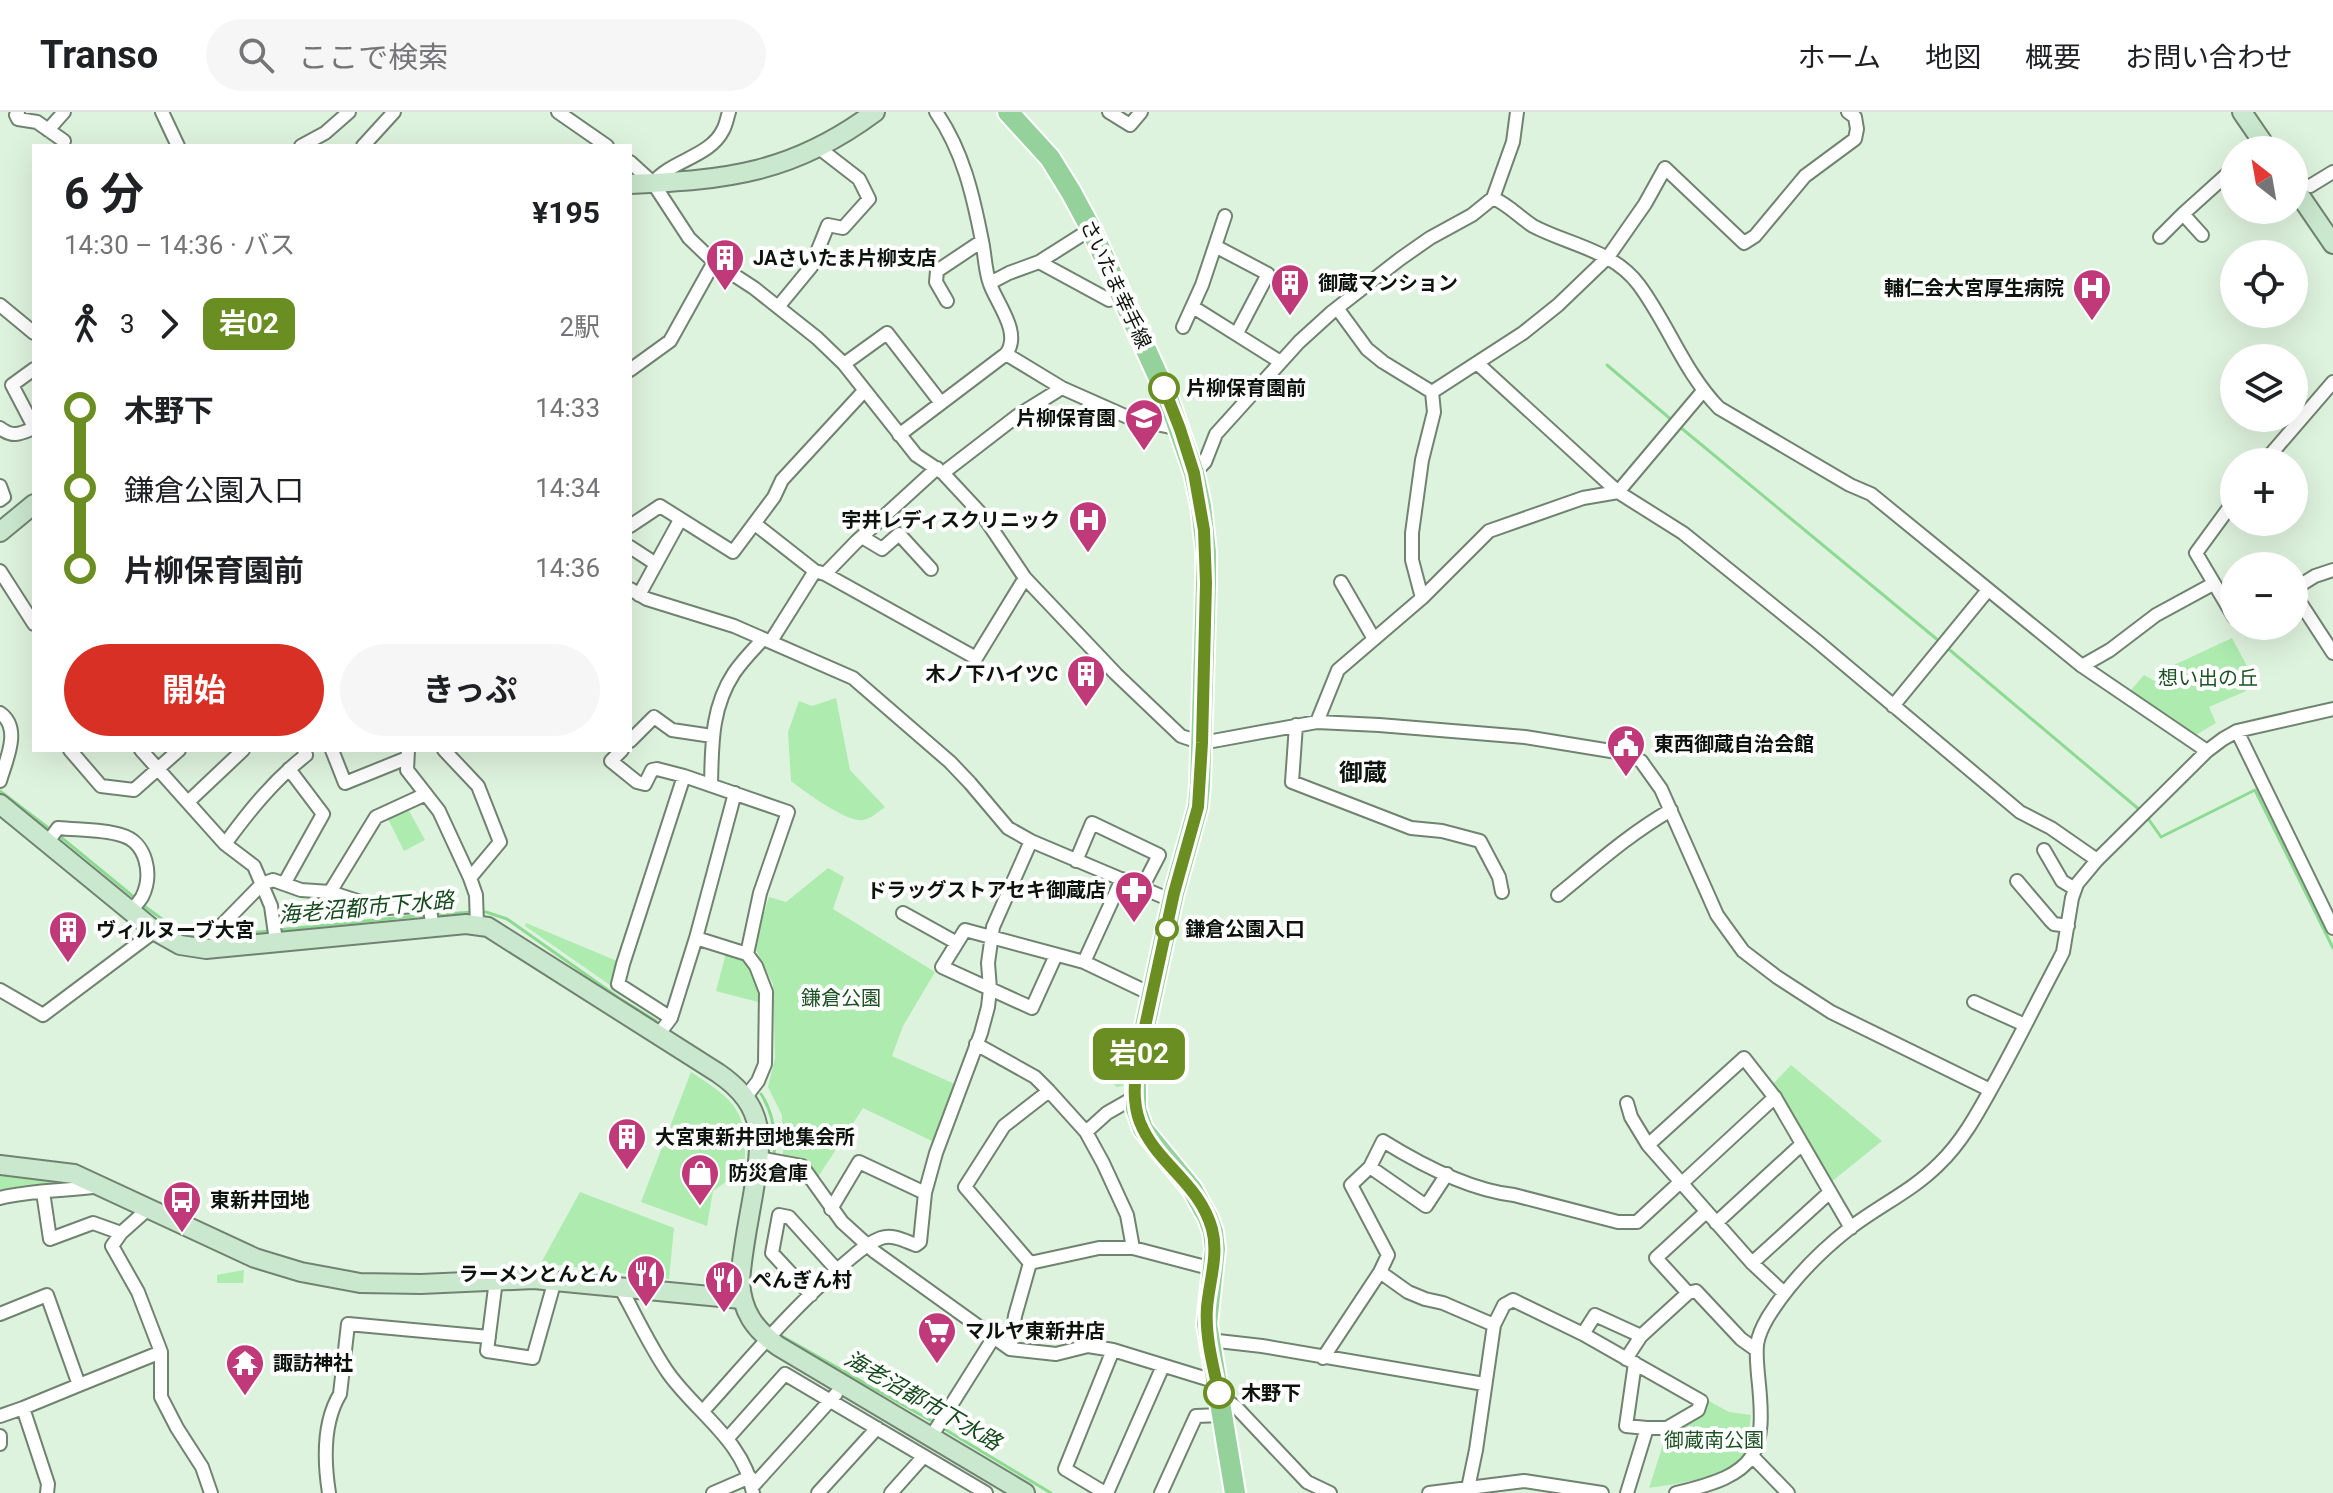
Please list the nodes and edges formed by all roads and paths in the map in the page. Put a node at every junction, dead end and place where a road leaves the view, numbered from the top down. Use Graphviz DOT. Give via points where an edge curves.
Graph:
graph roads {
  1 [pos="18,112"];
  2 [pos="64,112"];
  3 [pos="162,112"];
  4 [pos="349,112"];
  5 [pos="394,112"];
  6 [pos="558,112"];
  7 [pos="729,112"];
  8 [pos="875,112"];
  9 [pos="936,112"];
  10 [pos="1008,112"];
  11 [pos="1109,112"];
  12 [pos="1141,112"];
  13 [pos="1517,112"];
  14 [pos="1848,112"];
  15 [pos="2242,112"];
  16 [pos="48,130"];
  17 [pos="2255,136"];
  18 [pos="64,141"];
  19 [pos="177,144"];
  20 [pos="305,144"];
  21 [pos="365,144"];
  22 [pos="604,144"];
  23 [pos="819,148"];
  24 [pos="632,164"];
  25 [pos="2333,172"];
  26 [pos="2220,181"];
  27 [pos="653,183"];
  28 [pos="2308,183"];
  29 [pos="632,184"];
  30 [pos="2308,197"];
  31 [pos="1493,198"];
  32 [pos="2183,214"];
  33 [pos="1225,216"];
  34 [pos="1091,229"];
  35 [pos="2202,235"];
  36 [pos="2160,237"];
  37 [pos="982,241"];
  38 [pos="2333,244"];
  39 [pos="1215,246"];
  40 [pos="1608,257"];
  41 [pos="714,262"];
  42 [pos="1039,262"];
  43 [pos="990,283"];
  44 [pos="1121,296"];
  45 [pos="947,301"];
  46 [pos="0,305"];
  47 [pos="778,307"];
  48 [pos="1193,307"];
  49 [pos="1337,308"];
  50 [pos="1183,327"];
  51 [pos="32,331"];
  52 [pos="1237,333"];
  53 [pos="1006,354"];
  54 [pos="1279,361"];
  55 [pos="1477,363"];
  56 [pos="844,364"];
  57 [pos="632,369"];
  58 [pos="32,370"];
  59 [pos="2333,382"];
  60 [pos="1062,388"];
  61 [pos="864,391"];
  62 [pos="1703,391"];
  63 [pos="1432,392"];
  64 [pos="941,403"];
  65 [pos="32,423"];
  66 [pos="0,428"];
  67 [pos="32,428"];
  68 [pos="1180,429"];
  69 [pos="899,435"];
  70 [pos="2276,448"];
  71 [pos="940,470"];
  72 [pos="1194,473"];
  73 [pos="0,486"];
  74 [pos="1618,492"];
  75 [pos="0,500"];
  76 [pos="32,506"];
  77 [pos="680,520"];
  78 [pos="2220,520"];
  79 [pos="755,524"];
  80 [pos="632,525"];
  81 [pos="0,532"];
  82 [pos="862,537"];
  83 [pos="632,548"];
  84 [pos="656,564"];
  85 [pos="931,569"];
  86 [pos="2333,570"];
  87 [pos="0,571"];
  88 [pos="820,573"];
  89 [pos="1025,578"];
  90 [pos="2308,581"];
  91 [pos="1341,582"];
  92 [pos="2213,584"];
  93 [pos="1988,590"];
  94 [pos="635,592"];
  95 [pos="2220,595"];
  96 [pos="1422,598"];
  97 [pos="29,606"];
  98 [pos="2308,613"];
  99 [pos="1374,639"];
  100 [pos="767,640"];
  101 [pos="2333,653"];
  102 [pos="2082,666"];
  103 [pos="1893,706"];
  104 [pos="2333,709"];
  105 [pos="0,713"];
  106 [pos="1317,722"];
  107 [pos="1296,725"];
  108 [pos="2237,731"];
  109 [pos="712,736"];
  110 [pos="632,739"];
  111 [pos="1202,743"];
  112 [pos="2207,751"];
  113 [pos="72,752"];
  114 [pos="143,752"];
  115 [pos="177,752"];
  116 [pos="241,752"];
  117 [pos="305,752"];
  118 [pos="333,752"];
  119 [pos="446,752"];
  120 [pos="620,752"];
  121 [pos="408,754"];
  122 [pos="159,769"];
  123 [pos="289,769"];
  124 [pos="684,776"];
  125 [pos="0,781"];
  126 [pos="711,785"];
  127 [pos="735,793"];
  128 [pos="426,794"];
  129 [pos="188,802"];
  130 [pos="0,804"];
  131 [pos="1671,810"];
  132 [pos="1031,841"];
  133 [pos="47,843"];
  134 [pos="225,844"];
  135 [pos="2044,850"];
  136 [pos="2097,860"];
  137 [pos="1076,861"];
  138 [pos="470,878"];
  139 [pos="1122,879"];
  140 [pos="2017,881"];
  141 [pos="262,884"];
  142 [pos="284,884"];
  143 [pos="1142,888"];
  144 [pos="2075,889"];
  145 [pos="330,892"];
  146 [pos="1502,892"];
  147 [pos="1558,895"];
  148 [pos="1173,901"];
  149 [pos="130,912"];
  150 [pos="903,913"];
  151 [pos="476,915"];
  152 [pos="2068,926"];
  153 [pos="433,927"];
  154 [pos="2333,928"];
  155 [pos="155,931"];
  156 [pos="213,934"];
  157 [pos="991,936"];
  158 [pos="696,938"];
  159 [pos="276,941"];
  160 [pos="957,943"];
  161 [pos="747,954"];
  162 [pos="1056,955"];
  163 [pos="1084,962"];
  164 [pos="990,989"];
  165 [pos="0,990"];
  166 [pos="1153,995"];
  167 [pos="1974,1002"];
  168 [pos="671,1018"];
  169 [pos="2025,1025"];
  170 [pos="658,1035"];
  171 [pos="976,1044"];
  172 [pos="1990,1090"];
  173 [pos="1049,1091"];
  174 [pos="1135,1097"];
  175 [pos="1775,1097"];
  176 [pos="745,1098"];
  177 [pos="1627,1103"];
  178 [pos="1086,1132"];
  179 [pos="1802,1144"];
  180 [pos="1648,1145"];
  181 [pos="759,1158"];
  182 [pos="0,1165"];
  183 [pos="1370,1167"];
  184 [pos="1447,1174"];
  185 [pos="1681,1184"];
  186 [pos="101,1186"];
  187 [pos="43,1192"];
  188 [pos="1830,1192"];
  189 [pos="925,1193"];
  190 [pos="0,1198"];
  191 [pos="148,1209"];
  192 [pos="831,1209"];
  193 [pos="1706,1212"];
  194 [pos="1716,1223"];
  195 [pos="1851,1228"];
  196 [pos="121,1233"];
  197 [pos="868,1244"];
  198 [pos="1133,1248"];
  199 [pos="1030,1263"];
  200 [pos="1752,1263"];
  201 [pos="1213,1269"];
  202 [pos="837,1270"];
  203 [pos="1380,1272"];
  204 [pos="496,1280"];
  205 [pos="555,1280"];
  206 [pos="620,1287"];
  207 [pos="1688,1293"];
  208 [pos="1784,1293"];
  209 [pos="811,1295"];
  210 [pos="741,1299"];
  211 [pos="0,1314"];
  212 [pos="1494,1325"];
  213 [pos="1583,1334"];
  214 [pos="1641,1336"];
  215 [pos="489,1337"];
  216 [pos="994,1337"];
  217 [pos="768,1339"];
  218 [pos="1209,1340"];
  219 [pos="1010,1349"];
  220 [pos="1755,1349"];
  221 [pos="1113,1350"];
  222 [pos="161,1352"];
  223 [pos="1323,1358"];
  224 [pos="1631,1361"];
  225 [pos="1163,1366"];
  226 [pos="1484,1384"];
  227 [pos="79,1385"];
  228 [pos="845,1385"];
  229 [pos="1220,1398"];
  230 [pos="831,1400"];
  231 [pos="23,1408"];
  232 [pos="703,1411"];
  233 [pos="0,1416"];
  234 [pos="877,1428"];
  235 [pos="1647,1428"];
  236 [pos="936,1429"];
  237 [pos="0,1436"];
  238 [pos="727,1439"];
  239 [pos="0,1444"];
  240 [pos="924,1456"];
  241 [pos="1753,1457"];
  242 [pos="752,1486"];
  243 [pos="965,1488"];
  244 [pos="1467,1491"];
  245 [pos="47,1493"];
  246 [pos="211,1493"];
  247 [pos="329,1493"];
  248 [pos="713,1493"];
  249 [pos="818,1493"];
  250 [pos="891,1493"];
  251 [pos="986,1493"];
  252 [pos="1025,1493"];
  253 [pos="1106,1493"];
  254 [pos="1161,1493"];
  255 [pos="1235,1493"];
  256 [pos="1330,1493"];
  257 [pos="1429,1493"];
  258 [pos="1602,1493"];
  259 [pos="1627,1493"];
  260 [pos="1676,1493"];
  261 [pos="1788,1493"];
  1 -- 16 [label="street" via="18,119"];
  2 -- 16 [label="street"];
  3 -- 19 [label="street"];
  4 -- 20 [label="street"];
  5 -- 21 [label="street"];
  6 -- 22 [label="street"];
  7 -- 27 [label="street" via="723,132 662,171"];
  8 -- 23 [label="street"];
  9 -- 37 [label="street" via="952,135 970,183"];
  10 -- 34 [label="main road, さいたま幸手線" via="1050,158"];
  11 -- 12 [label="street" via="1130,125"];
  13 -- 31 [label="street" via="1513,142"];
  14 -- 40 [label="street" via="1855,117 1855,139 1805,176 1744,243 1665,168"];
  15 -- 17 [label="street"];
  16 -- 18 [label="street"];
  23 -- 27 [label="street" via="743,174"];
  23 -- 47 [label="street" via="859,179 869,199 843,228 828,225 811,267"];
  24 -- 27 [label="street"];
  25 -- 28 [label="street"];
  26 -- 32 [label="street"];
  27 -- 29 [label="street"];
  27 -- 41 [label="street" via="689,238"];
  30 -- 38 [label="street"];
  31 -- 40 [label="street" via="1532,225"];
  31 -- 49 [label="street"];
  32 -- 35 [label="street"];
  32 -- 36 [label="street"];
  33 -- 39 [label="street"];
  34 -- 42 [label="street"];
  34 -- 44 [label="main road, さいたま幸手線"];
  37 -- 43 [label="street"];
  37 -- 45 [label="street" via="937,271 936,282"];
  39 -- 48 [label="street"];
  39 -- 52 [label="street" via="1268,274"];
  40 -- 55 [label="street" via="1558,305"];
  40 -- 62 [label="street" via="1638,282"];
  41 -- 47 [label="street"];
  41 -- 57 [label="street" via="670,341"];
  42 -- 43 [label="street"];
  42 -- 44 [label="street" via="1109,300"];
  43 -- 53 [label="street" via="1010,328 1011,348"];
  44 -- 68 [label="main road, さいたま幸手線"];
  46 -- 51 [label="street"];
  47 -- 56 [label="street"];
  48 -- 50 [label="street"];
  48 -- 52 [label="street"];
  49 -- 54 [label="street"];
  49 -- 63 [label="street" via="1367,349"];
  52 -- 54 [label="street"];
  53 -- 60 [label="street"];
  53 -- 64 [label="street"];
  54 -- 72 [label="street" via="1216,434 1205,462"];
  55 -- 63 [label="street"];
  55 -- 74 [label="street"];
  56 -- 61 [label="street"];
  56 -- 64 [label="street" via="887,333"];
  58 -- 65 [label="street" via="12,385"];
  59 -- 70 [label="street"];
  60 -- 68 [label="street" via="1132,419"];
  60 -- 71 [label="street"];
  61 -- 69 [label="street"];
  61 -- 79 [label="street" via="782,480"];
  62 -- 74 [label="street"];
  62 -- 93 [label="street" via="1719,408 1871,494"];
  63 -- 96 [label="street" via="1434,412 1412,533 1412,560"];
  64 -- 69 [label="street"];
  66 -- 67 [label="street" via="16,436"];
  68 -- 72 [label="main road, さいたま幸手線"];
  69 -- 71 [label="street" via="916,455"];
  71 -- 82 [label="street"];
  71 -- 89 [label="street" via="984,517"];
  72 -- 111 [label="main road, さいたま幸手線" via="1206,552"];
  73 -- 75 [label="street"];
  74 -- 96 [label="street" via="1583,498 1489,531"];
  74 -- 103 [label="street" via="1683,533"];
  76 -- 81 [label="street"];
  77 -- 79 [label="street" via="733,552"];
  77 -- 80 [label="street" via="660,506"];
  77 -- 84 [label="street"];
  78 -- 92 [label="street" via="2196,553"];
  79 -- 88 [label="street"];
  82 -- 85 [label="street" via="882,549 899,534"];
  82 -- 88 [label="street"];
  83 -- 84 [label="street"];
  84 -- 94 [label="street"];
  86 -- 90 [label="street"];
  87 -- 97 [label="street"];
  88 -- 89 [label="street" via="976,658"];
  88 -- 100 [label="street"];
  89 -- 111 [label="street" via="1170,728"];
  91 -- 99 [label="street"];
  92 -- 95 [label="street"];
  92 -- 102 [label="street"];
  93 -- 102 [label="street"];
  93 -- 103 [label="street"];
  94 -- 100 [label="street"];
  96 -- 99 [label="street"];
  98 -- 101 [label="street"];
  99 -- 106 [label="street" via="1338,670"];
  100 -- 109 [label="street" via="725,688"];
  100 -- 132 [label="street" via="853,678 950,762 1008,828"];
  102 -- 112 [label="street"];
  103 -- 136 [label="street" via="2020,812"];
  104 -- 108 [label="street"];
  105 -- 125 [label="street" via="12,734"];
  106 -- 107 [label="street"];
  106 -- 131 [label="street" via="1525,737 1617,752 1641,761"];
  107 -- 111 [label="street"];
  107 -- 146 [label="street" via="1292,782 1411,828 1480,841"];
  108 -- 112 [label="street"];
  108 -- 154 [label="street"];
  109 -- 110 [label="street" via="672,730 654,717"];
  109 -- 126 [label="street"];
  111 -- 148 [label="main road, さいたま幸手線" via="1198,807"];
  112 -- 136 [label="street"];
  113 -- 122 [label="street" via="101,786 134,790"];
  114 -- 122 [label="street"];
  115 -- 122 [label="street"];
  116 -- 129 [label="street"];
  117 -- 123 [label="street"];
  118 -- 121 [label="street" via="345,783"];
  119 -- 138 [label="street" via="478,786 500,842"];
  120 -- 124 [label="street" via="611,761 637,782 645,784 657,769"];
  121 -- 128 [label="street" via="407,770"];
  122 -- 129 [label="street"];
  123 -- 134 [label="street"];
  123 -- 142 [label="street" via="323,814"];
  124 -- 126 [label="street"];
  124 -- 168 [label="street" via="618,984"];
  126 -- 127 [label="street"];
  127 -- 158 [label="street"];
  127 -- 161 [label="street" via="788,812 760,893"];
  128 -- 138 [label="street"];
  128 -- 145 [label="street" via="376,817"];
  129 -- 134 [label="street"];
  130 -- 133 [label="street"];
  131 -- 147 [label="street" via="1616,845"];
  131 -- 172 [label="street" via="1717,915 1743,951 1831,1012"];
  132 -- 137 [label="street"];
  132 -- 157 [label="street"];
  133 -- 149 [label="street"];
  133 -- 149 [label="street" via="58,828 133,841 146,859 147,872 143,896"];
  134 -- 141 [label="street" via="254,866"];
  135 -- 144 [label="street" via="2062,881"];
  136 -- 144 [label="street"];
  137 -- 139 [label="street"];
  137 -- 143 [label="street" via="1092,823 1159,855"];
  138 -- 151 [label="street"];
  139 -- 143 [label="street"];
  139 -- 163 [label="street"];
  140 -- 152 [label="street" via="2054,924"];
  141 -- 142 [label="street"];
  141 -- 156 [label="street"];
  141 -- 159 [label="street"];
  142 -- 145 [label="street"];
  143 -- 148 [label="street"];
  144 -- 152 [label="street"];
  145 -- 153 [label="street" via="376,907 429,905"];
  148 -- 166 [label="main road, さいたま幸手線"];
  149 -- 155 [label="street"];
  150 -- 160 [label="street"];
  151 -- 153 [label="street"];
  151 -- 170 [label="street"];
  152 -- 169 [label="street" via="2063,952"];
  153 -- 159 [label="street"];
  155 -- 159 [label="street" via="193,948"];
  155 -- 165 [label="street" via="43,1015"];
  157 -- 160 [label="street" via="965,930"];
  157 -- 162 [label="street"];
  157 -- 164 [label="street"];
  158 -- 161 [label="street"];
  158 -- 168 [label="street"];
  160 -- 164 [label="street" via="942,967"];
  161 -- 176 [label="street" via="766,992 766,1042 765,1064"];
  162 -- 163 [label="street"];
  162 -- 164 [label="street" via="1032,1008"];
  163 -- 166 [label="street"];
  164 -- 171 [label="street"];
  166 -- 174 [label="main road, さいたま幸手線" via="1136,1068"];
  167 -- 169 [label="street"];
  168 -- 170 [label="street"];
  169 -- 172 [label="street"];
  170 -- 176 [label="street" via="733,1084"];
  171 -- 173 [label="street" via="1035,1077"];
  171 -- 189 [label="street"];
  172 -- 195 [label="street" via="1939,1164"];
  173 -- 178 [label="street"];
  173 -- 199 [label="street" via="1004,1126 965,1187"];
  174 -- 178 [label="street"];
  174 -- 201 [label="main road, さいたま幸手線" via="1143,1129 1192,1189 1208,1218"];
  175 -- 179 [label="street"];
  175 -- 180 [label="street" via="1744,1058"];
  175 -- 185 [label="street"];
  176 -- 181 [label="street" via="757,1121"];
  177 -- 180 [label="street"];
  178 -- 198 [label="street" via="1122,1201"];
  179 -- 188 [label="street"];
  179 -- 194 [label="street"];
  180 -- 185 [label="street"];
  181 -- 192 [label="street" via="802,1166"];
  181 -- 210 [label="street" via="741,1267"];
  182 -- 186 [label="street" via="74,1174"];
  183 -- 184 [label="street" via="1383,1141"];
  183 -- 184 [label="street" via="1426,1206"];
  183 -- 203 [label="street" via="1351,1185 1388,1255"];
  184 -- 185 [label="street" via="1499,1193 1618,1222 1642,1219"];
  185 -- 193 [label="street"];
  186 -- 187 [label="street"];
  186 -- 191 [label="street"];
  187 -- 190 [label="street"];
  187 -- 196 [label="street" via="50,1239 93,1223"];
  188 -- 195 [label="street"];
  188 -- 200 [label="street"];
  189 -- 192 [label="street" via="859,1162"];
  189 -- 197 [label="street" via="920,1242 892,1236"];
  191 -- 196 [label="street"];
  191 -- 204 [label="street" via="255,1258 331,1279 382,1285"];
  192 -- 197 [label="street"];
  193 -- 194 [label="street"];
  193 -- 207 [label="street" via="1656,1258"];
  194 -- 200 [label="street"];
  195 -- 208 [label="street"];
  196 -- 222 [label="street" via="112,1246 138,1292"];
  197 -- 202 [label="street"];
  197 -- 216 [label="street"];
  198 -- 199 [label="street" via="1099,1248"];
  198 -- 201 [label="street"];
  199 -- 219 [label="street"];
  200 -- 208 [label="street"];
  201 -- 218 [label="main road, さいたま幸手線"];
  202 -- 209 [label="street"];
  202 -- 209 [label="street" via="789,1217 779,1215 772,1253"];
  203 -- 212 [label="street" via="1408,1292"];
  203 -- 223 [label="street"];
  204 -- 205 [label="street"];
  204 -- 215 [label="street"];
  205 -- 206 [label="street"];
  205 -- 215 [label="street" via="533,1358 487,1351"];
  206 -- 210 [label="street"];
  206 -- 232 [label="street" via="668,1373"];
  207 -- 214 [label="street"];
  207 -- 220 [label="street" via="1696,1291"];
  208 -- 220 [label="street"];
  209 -- 217 [label="street"];
  210 -- 217 [label="street"];
  211 -- 227 [label="street" via="47,1295"];
  212 -- 213 [label="street" via="1504,1305 1513,1300"];
  212 -- 226 [label="street"];
  213 -- 214 [label="street" via="1595,1315"];
  213 -- 224 [label="street"];
  214 -- 224 [label="street"];
  215 -- 247 [label="street" via="348,1324 340,1394 326,1436"];
  216 -- 219 [label="street"];
  216 -- 236 [label="street"];
  217 -- 228 [label="street"];
  217 -- 232 [label="street"];
  218 -- 223 [label="street"];
  218 -- 229 [label="main road, さいたま幸手線"];
  219 -- 221 [label="street" via="1056,1354 1088,1346"];
  220 -- 241 [label="street" via="1762,1416"];
  221 -- 225 [label="street"];
  221 -- 253 [label="street" via="1065,1469"];
  222 -- 227 [label="street"];
  222 -- 246 [label="street" via="161,1397 202,1467"];
  223 -- 226 [label="street"];
  224 -- 235 [label="street" via="1626,1426"];
  224 -- 235 [label="street" via="1701,1401 1698,1410 1667,1428"];
  225 -- 229 [label="street"];
  225 -- 253 [label="street"];
  226 -- 244 [label="street"];
  227 -- 231 [label="street"];
  228 -- 230 [label="street"];
  228 -- 236 [label="street"];
  229 -- 254 [label="street" via="1196,1416"];
  229 -- 255 [label="main road, さいたま幸手線"];
  229 -- 256 [label="street" via="1236,1407 1307,1482"];
  230 -- 234 [label="street"];
  230 -- 238 [label="street" via="785,1374"];
  230 -- 242 [label="street"];
  231 -- 233 [label="street"];
  231 -- 245 [label="street"];
  232 -- 238 [label="street"];
  234 -- 240 [label="street"];
  234 -- 249 [label="street"];
  235 -- 259 [label="street"];
  236 -- 252 [label="street"];
  237 -- 239 [label="street"];
  238 -- 242 [label="street"];
  240 -- 243 [label="street"];
  240 -- 250 [label="street"];
  241 -- 260 [label="street" via="1725,1478"];
  241 -- 261 [label="street"];
  242 -- 248 [label="street"];
  243 -- 251 [label="street"];
  244 -- 257 [label="street"];
  244 -- 258 [label="street" via="1524,1481"];
}
